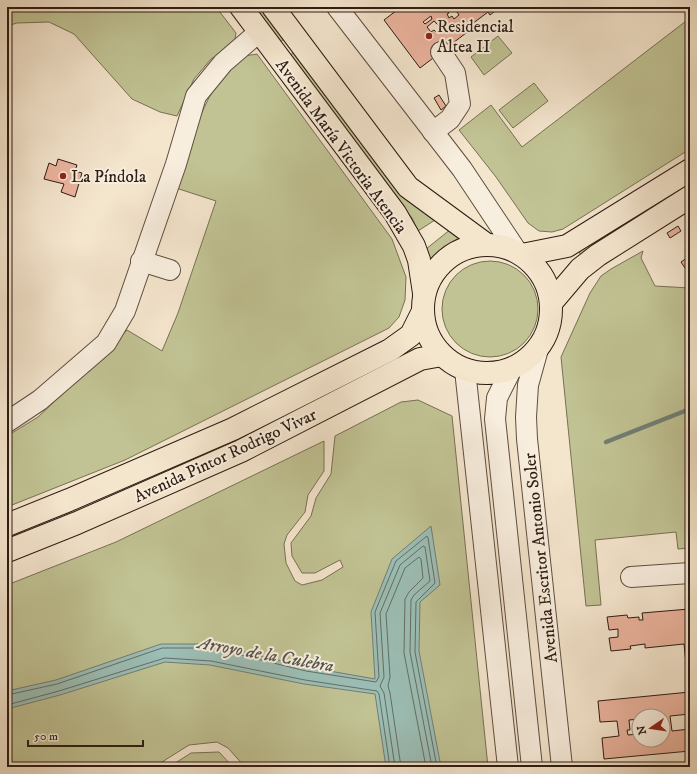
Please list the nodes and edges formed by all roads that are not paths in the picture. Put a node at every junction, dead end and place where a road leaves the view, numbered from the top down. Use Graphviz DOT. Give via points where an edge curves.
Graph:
graph roads {
  1 [pos="240,7"];
  2 [pos="273,7"];
  3 [pos="338,8"];
  4 [pos="260,32"];
  5 [pos="441,52"];
  6 [pos="433,132"];
  7 [pos="690,170"];
  8 [pos="690,197"];
  9 [pos="488,245"];
  10 [pos="520,254"];
  11 [pos="142,261"];
  12 [pos="170,270"];
  13 [pos="552,302"];
  14 [pos="423,303"];
  15 [pos="538,349"];
  16 [pos="442,355"];
  17 [pos="465,370"];
  18 [pos="511,370"];
  19 [pos="7,422"];
  20 [pos="7,525"];
  21 [pos="7,551"];
  22 [pos="690,573"];
  23 [pos="631,577"];
  24 [pos="508,767"];
  25 [pos="532,767"];
  26 [pos="562,767"];
  1 -- 4 [label="main road, Avenida María Victoria Atencia"];
  2 -- 9 [label="main road, Avenida María Victoria Atencia" via="408,187"];
  3 -- 6 [label="street"];
  4 -- 11 [label="street" via="223,63 196,96 176,164"];
  4 -- 14 [label="main road, Avenida María Victoria Atencia" via="395,213 419,260"];
  5 -- 6 [label="street" via="455,73 460,104 450,119"];
  6 -- 10 [label="street" via="462,169"];
  7 -- 10 [label="main road" via="567,246"];
  8 -- 13 [label="main road" via="598,255 580,269"];
  9 -- 10 [label="main road"];
  9 -- 14 [label="main road" via="470,247 445,260 430,277"];
  10 -- 13 [label="main road" via="534,266 544,280"];
  11 -- 12 [label="street"];
  11 -- 19 [label="street" via="125,311 106,343 40,400"];
  13 -- 15 [label="main road" via="547,333"];
  14 -- 16 [label="main road" via="427,334"];
  14 -- 20 [label="main road, Avenida Pintor Rodrigo Vivar" via="411,335 390,350 233,429"];
  15 -- 18 [label="main road"];
  15 -- 26 [label="street, Avenida Escritor Antonio Soler" via="528,385 527,439"];
  16 -- 17 [label="main road" via="453,365"];
  16 -- 21 [label="main road, Avenida Pintor Rodrigo Vivar" via="420,359 241,451"];
  17 -- 18 [label="main road" via="496,374"];
  17 -- 24 [label="street"];
  18 -- 25 [label="street, Avenida Escritor Antonio Soler" via="497,398 495,418"];
  22 -- 23 [label="street"];
}
